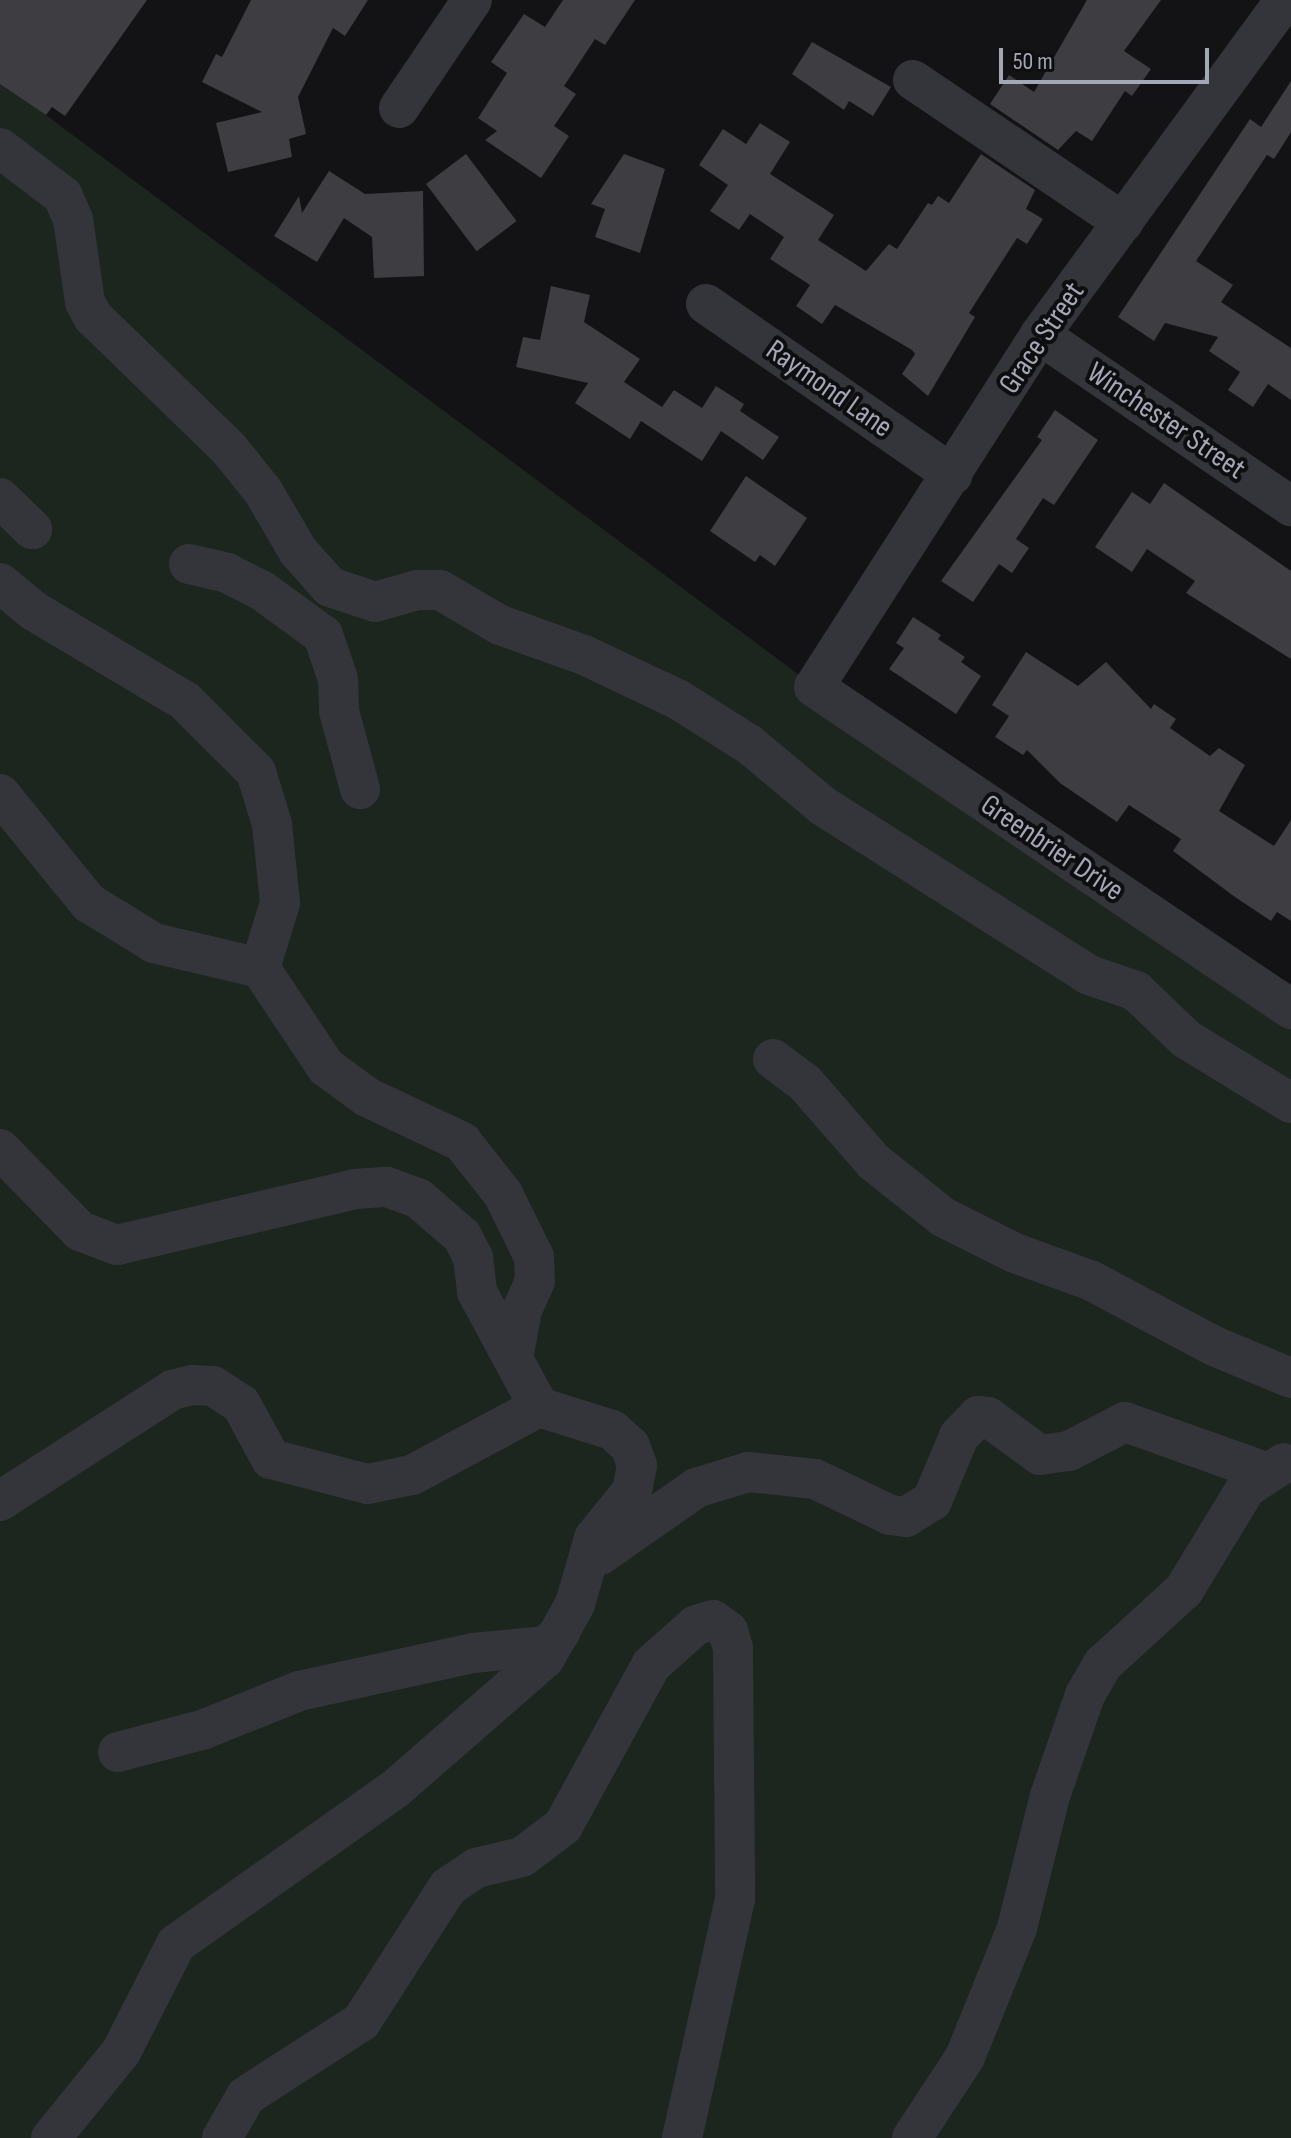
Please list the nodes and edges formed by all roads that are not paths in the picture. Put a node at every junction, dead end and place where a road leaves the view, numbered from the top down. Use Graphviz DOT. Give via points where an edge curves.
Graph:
graph roads {
  1 [pos="472,0"];
  2 [pos="1285,0"];
  3 [pos="913,80"];
  4 [pos="399,108"];
  5 [pos="0,148"];
  6 [pos="1123,222"];
  7 [pos="706,304"];
  8 [pos="1040,335"];
  9 [pos="953,475"];
  10 [pos="0,498"];
  11 [pos="1291,506"];
  12 [pos="32,529"];
  13 [pos="189,564"];
  14 [pos="0,583"];
  15 [pos="814,687"];
  16 [pos="360,789"];
  17 [pos="0,794"];
  18 [pos="260,968"];
  19 [pos="1291,1009"];
  20 [pos="773,1059"];
  21 [pos="1291,1103"];
  22 [pos="0,1149"];
  23 [pos="514,1353"];
  24 [pos="1291,1378"];
  25 [pos="539,1407"];
  26 [pos="1280,1466"];
  27 [pos="0,1501"];
  28 [pos="568,1618"];
  29 [pos="118,1752"];
  30 [pos="51,2138"];
  31 [pos="222,2138"];
  32 [pos="682,2138"];
  33 [pos="912,2138"];
  1 -- 4 [label="street"];
  2 -- 6 [label="street, Grace Street"];
  3 -- 6 [label="street"];
  5 -- 21 [label="street" via="63,196 73,219 85,302 93,317 229,449 263,491 298,551 330,587 375,602 417,590 440,590 500,625 584,655 669,695 750,745 823,806 1089,975 1136,991 1186,1039"];
  6 -- 8 [label="street, Grace Street"];
  7 -- 9 [label="street, Raymond Lane"];
  8 -- 9 [label="street, Grace Street"];
  8 -- 11 [label="street, Winchester Street"];
  9 -- 15 [label="street, Grace Street"];
  10 -- 12 [label="street"];
  13 -- 16 [label="street" via="227,573 261,590 323,635 338,679 339,711"];
  14 -- 18 [label="street" via="34,611 185,701 256,772 272,824 280,903"];
  15 -- 19 [label="street, Greenbrier Drive"];
  17 -- 18 [label="street" via="67,879 102,911 154,943"];
  18 -- 23 [label="street" via="326,1067 367,1097 462,1142 503,1194 534,1257 535,1281 522,1310"];
  20 -- 24 [label="street" via="805,1083 874,1162 943,1217 1015,1253 1092,1281 1214,1346"];
  22 -- 23 [label="street" via="80,1231 117,1245 355,1189 387,1187 418,1198 462,1236 473,1258 477,1292"];
  23 -- 25 [label="street"];
  25 -- 27 [label="street" via="412,1475 368,1484 293,1469 271,1459 241,1404 213,1386 192,1385 172,1390"];
  25 -- 28 [label="street" via="612,1430 630,1446 637,1465 632,1491 594,1538"];
  26 -- 28 [label="street" via="1125,1422 1069,1451 1040,1455 988,1417 978,1416 959,1436 932,1501 919,1511 906,1517 890,1515 815,1479 772,1472 714,1481 605,1550 595,1560 585,1593"];
  26 -- 33 [label="street" via="1231,1507 1184,1590 1114,1653 1085,1695 1050,1796 1017,1928 965,2057"];
  28 -- 29 [label="street" via="546,1646 473,1653 299,1691 202,1730"];
  28 -- 30 [label="street" via="545,1658 395,1789 176,1944 121,2052"];
  31 -- 32 [label="street" via="246,2096 361,2022 448,1887 476,1868 522,1857 563,1826 651,1665 696,1625 713,1620 728,1631 733,1648 735,1899"];
}
